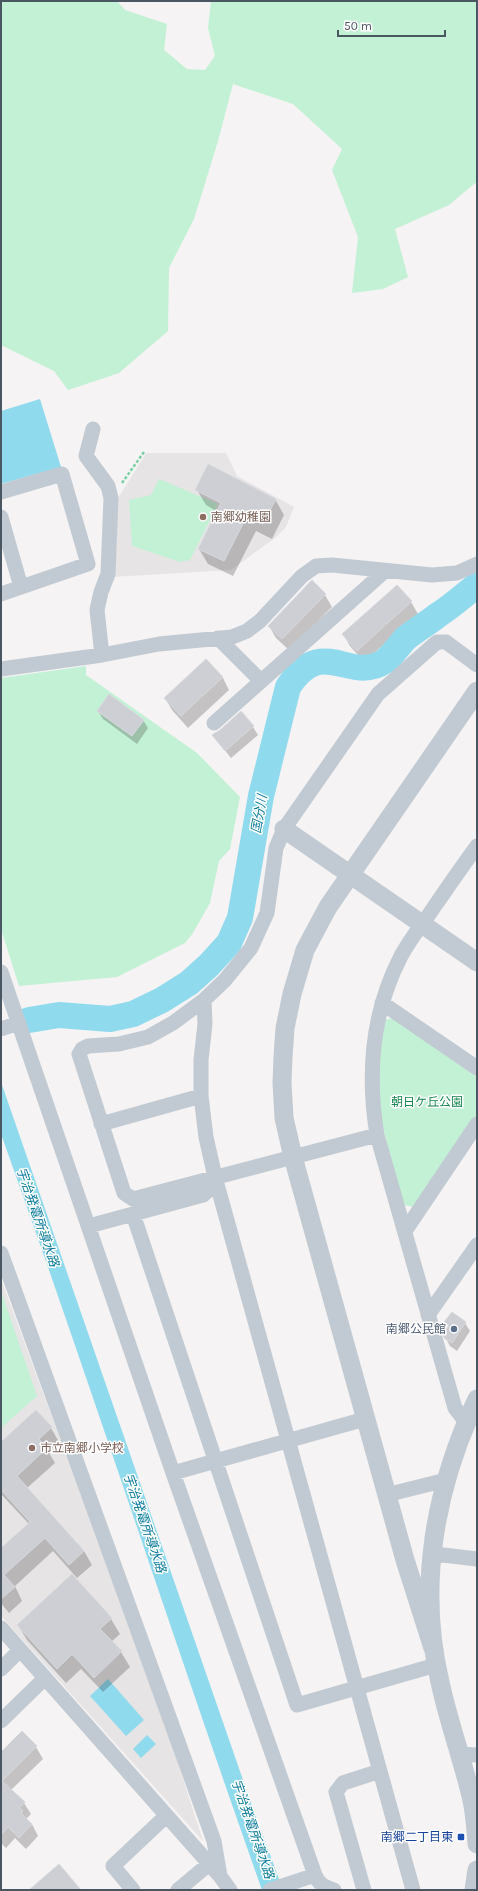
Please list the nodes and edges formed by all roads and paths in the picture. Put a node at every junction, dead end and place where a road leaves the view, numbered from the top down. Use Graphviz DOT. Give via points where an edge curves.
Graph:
graph roads {
  1 [pos="93,429"];
  2 [pos="144,452"];
  3 [pos="1,492"];
  4 [pos="111,498"];
  5 [pos="1,517"];
  6 [pos="477,564"];
  7 [pos="385,571"];
  8 [pos="21,587"];
  9 [pos="1,594"];
  10 [pos="218,638"];
  11 [pos="102,656"];
  12 [pos="477,665"];
  13 [pos="1,669"];
  14 [pos="261,681"];
  15 [pos="477,690"];
  16 [pos="214,723"];
  17 [pos="284,829"];
  18 [pos="477,846"];
  19 [pos="473,861"];
  20 [pos="350,875"];
  21 [pos="422,924"];
  22 [pos="477,962"];
  23 [pos="1,972"];
  24 [pos="204,1000"];
  25 [pos="382,1003"];
  26 [pos="19,1023"];
  27 [pos="1,1029"];
  28 [pos="477,1068"];
  29 [pos="201,1096"];
  30 [pos="101,1124"];
  31 [pos="477,1124"];
  32 [pos="377,1135"];
  33 [pos="293,1157"];
  34 [pos="215,1178"];
  35 [pos="133,1214"];
  36 [pos="89,1226"];
  37 [pos="405,1231"];
  38 [pos="477,1245"];
  39 [pos="1,1254"];
  40 [pos="428,1315"];
  41 [pos="477,1399"];
  42 [pos="365,1419"];
  43 [pos="466,1422"];
  44 [pos="288,1441"];
  45 [pos="215,1461"];
  46 [pos="173,1473"];
  47 [pos="446,1480"];
  48 [pos="386,1495"];
  49 [pos="431,1557"];
  50 [pos="477,1558"];
  51 [pos="404,1560"];
  52 [pos="1,1628"];
  53 [pos="20,1650"];
  54 [pos="434,1657"];
  55 [pos="1,1669"];
  56 [pos="45,1678"];
  57 [pos="356,1687"];
  58 [pos="1,1720"];
  59 [pos="468,1754"];
  60 [pos="380,1771"];
  61 [pos="166,1816"];
  62 [pos="477,1844"];
  63 [pos="209,1864"];
  64 [pos="477,1870"];
  65 [pos="315,1875"];
  66 [pos="220,1876"];
  67 [pos="133,1890"];
  68 [pos="178,1890"];
  69 [pos="230,1890"];
  70 [pos="270,1890"];
  71 [pos="334,1890"];
  72 [pos="364,1890"];
  73 [pos="413,1890"];
  74 [pos="474,1890"];
  1 -- 4 [label="street" via="86,456 108,486"];
  2 -- 4 [label="path"];
  3 -- 8 [label="street" via="62,474 88,564"];
  4 -- 11 [label="street" via="108,574 97,610"];
  5 -- 8 [label="street"];
  6 -- 7 [label="street" via="457,573 432,575"];
  7 -- 10 [label="street" via="332,565 316,566 302,576 260,621 247,631 232,637"];
  7 -- 14 [label="street"];
  8 -- 9 [label="street"];
  10 -- 11 [label="street" via="160,644"];
  10 -- 14 [label="street"];
  11 -- 13 [label="street"];
  12 -- 17 [label="street" via="446,642 437,642 378,694"];
  14 -- 16 [label="street"];
  15 -- 20 [label="street"];
  17 -- 20 [label="street"];
  17 -- 24 [label="street" via="276,848 267,913 252,948 226,980"];
  18 -- 19 [label="street"];
  19 -- 21 [label="street"];
  20 -- 21 [label="street"];
  20 -- 33 [label="street" via="328,907 306,950 292,994 285,1028 282,1083 284,1118"];
  21 -- 22 [label="street"];
  21 -- 25 [label="street" via="402,955"];
  23 -- 26 [label="street"];
  24 -- 29 [label="street" via="205,1024 200,1060"];
  24 -- 30 [label="street" via="173,1023 148,1037 82,1049 79,1054"];
  25 -- 28 [label="street"];
  25 -- 32 [label="street" via="371,1081"];
  26 -- 27 [label="street"];
  26 -- 36 [label="street"];
  29 -- 30 [label="street"];
  29 -- 34 [label="street"];
  30 -- 34 [label="street" via="124,1193 133,1199"];
  31 -- 37 [label="street"];
  32 -- 33 [label="street"];
  32 -- 37 [label="street"];
  33 -- 34 [label="street"];
  33 -- 42 [label="street"];
  34 -- 35 [label="street" via="211,1188 203,1195"];
  34 -- 44 [label="street"];
  35 -- 36 [label="street"];
  35 -- 45 [label="street"];
  36 -- 46 [label="street"];
  37 -- 40 [label="street"];
  38 -- 40 [label="street"];
  39 -- 66 [label="street" via="214,1841"];
  40 -- 43 [label="street" via="455,1408"];
  41 -- 43 [label="street"];
  42 -- 44 [label="street"];
  42 -- 48 [label="street"];
  43 -- 47 [label="street"];
  44 -- 45 [label="street"];
  44 -- 57 [label="street"];
  45 -- 46 [label="street"];
  45 -- 57 [label="street" via="297,1705"];
  46 -- 65 [label="street"];
  47 -- 48 [label="street"];
  47 -- 49 [label="street"];
  48 -- 51 [label="street"];
  49 -- 50 [label="street" via="443,1555"];
  49 -- 51 [label="street" via="423,1562"];
  49 -- 54 [label="street"];
  51 -- 54 [label="street"];
  52 -- 53 [label="street"];
  53 -- 55 [label="street"];
  53 -- 56 [label="street"];
  54 -- 57 [label="street"];
  54 -- 59 [label="street"];
  56 -- 58 [label="street"];
  56 -- 61 [label="street"];
  57 -- 60 [label="street"];
  59 -- 62 [label="street"];
  60 -- 72 [label="street" via="343,1782 336,1792"];
  60 -- 73 [label="street"];
  61 -- 63 [label="street"];
  61 -- 67 [label="street" via="113,1866"];
  63 -- 66 [label="street"];
  63 -- 68 [label="street"];
  64 -- 74 [label="street"];
  65 -- 70 [label="street"];
  65 -- 71 [label="street" via="318,1882"];
  66 -- 69 [label="street"];
}
